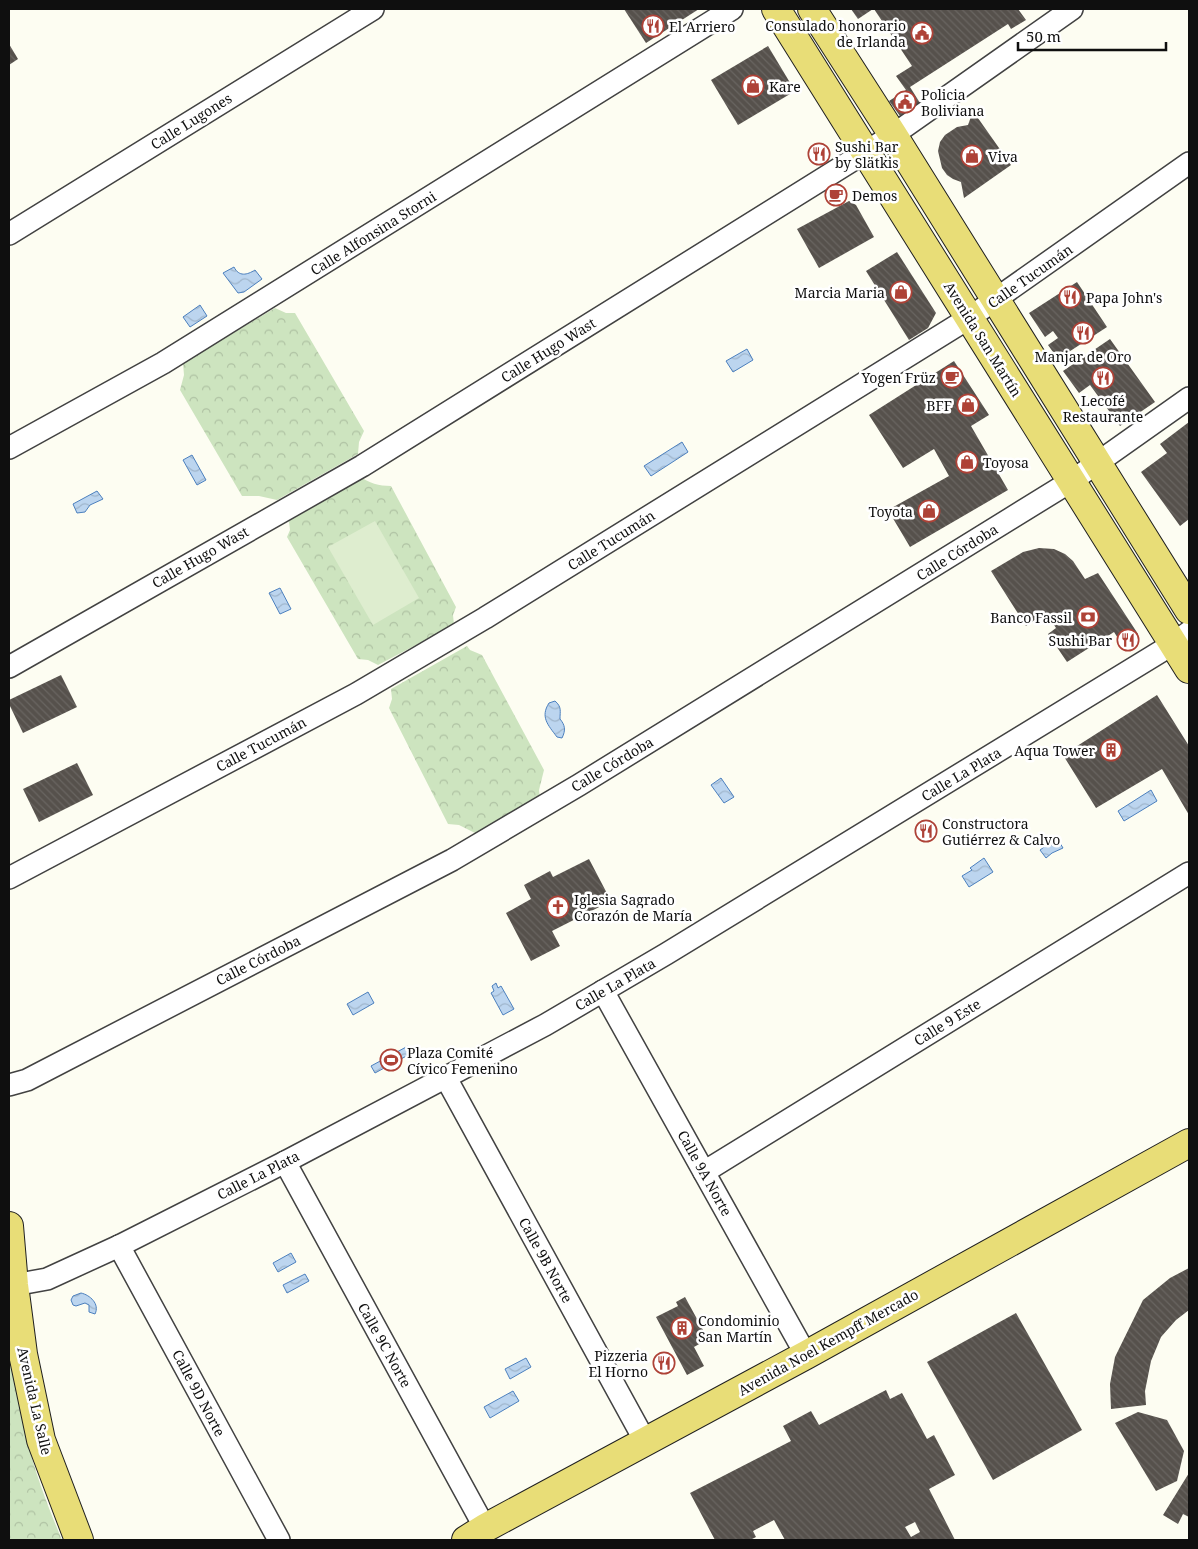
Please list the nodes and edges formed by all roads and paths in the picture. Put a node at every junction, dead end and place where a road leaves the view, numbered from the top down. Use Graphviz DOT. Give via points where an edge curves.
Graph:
graph roads {
  1 [pos="373,9"];
  2 [pos="732,9"];
  3 [pos="776,9"];
  4 [pos="812,9"];
  5 [pos="1066,10"];
  6 [pos="893,135"];
  7 [pos="867,152"];
  8 [pos="1189,163"];
  9 [pos="9,234"];
  10 [pos="995,301"];
  11 [pos="969,318"];
  12 [pos="1189,398"];
  13 [pos="9,448"];
  14 [pos="1098,463"];
  15 [pos="1072,480"];
  16 [pos="1189,610"];
  17 [pos="1181,638"];
  18 [pos="9,667"];
  19 [pos="1189,669"];
  20 [pos="1189,873"];
  21 [pos="9,878"];
  22 [pos="603,991"];
  23 [pos="446,1078"];
  24 [pos="9,1085"];
  25 [pos="1189,1143"];
  26 [pos="284,1162"];
  27 [pos="704,1172"];
  28 [pos="9,1226"];
  29 [pos="119,1246"];
  30 [pos="14,1285"];
  31 [pos="806,1355"];
  32 [pos="645,1441"];
  33 [pos="476,1534"];
  34 [pos="79,1540"];
  35 [pos="279,1540"];
  1 -- 9 [label="street, Calle Lugones"];
  2 -- 13 [label="street, Calle Alfonsina Storni" via="163,364"];
  3 -- 7 [label="main road, Avenida San Martín"];
  4 -- 6 [label="main road"];
  5 -- 6 [label="street, Calle Hugo Wast"];
  6 -- 7 [label="street, Calle Hugo Wast"];
  6 -- 10 [label="main road"];
  7 -- 11 [label="main road, Avenida San Martín"];
  7 -- 18 [label="street, Calle Hugo Wast" via="362,466"];
  8 -- 10 [label="street, Calle Tucumán"];
  10 -- 11 [label="street, Calle Tucumán"];
  10 -- 14 [label="main road"];
  11 -- 15 [label="main road, Avenida San Martín"];
  11 -- 21 [label="street, Calle Tucumán" via="356,694"];
  12 -- 14 [label="street, Calle Córdoba"];
  14 -- 15 [label="street, Calle Córdoba"];
  14 -- 16 [label="main road"];
  15 -- 17 [label="main road, Avenida San Martín"];
  15 -- 24 [label="street, Calle Córdoba" via="580,785 452,860 27,1080"];
  17 -- 19 [label="main road, Avenida San Martín"];
  17 -- 22 [label="street, Calle La Plata"];
  20 -- 27 [label="street, Calle 9 Este"];
  22 -- 23 [label="street, Calle La Plata"];
  22 -- 27 [label="street, Calle 9A Norte"];
  23 -- 26 [label="street, Calle La Plata"];
  23 -- 32 [label="street, Calle 9B Norte"];
  25 -- 31 [label="main road, Avenida Noel Kempff Mercado"];
  26 -- 29 [label="street, Calle La Plata"];
  26 -- 33 [label="street, Calle 9C Norte"];
  27 -- 31 [label="street, Calle 9A Norte"];
  28 -- 30 [label="main road, Avenida La Salle"];
  29 -- 30 [label="street, Calle La Plata" via="47,1280"];
  29 -- 35 [label="street, Calle 9D Norte"];
  30 -- 34 [label="main road, Avenida La Salle" via="41,1440"];
  31 -- 32 [label="main road, Avenida Noel Kempff Mercado"];
  32 -- 33 [label="main road, Avenida Noel Kempff Mercado"];
}
